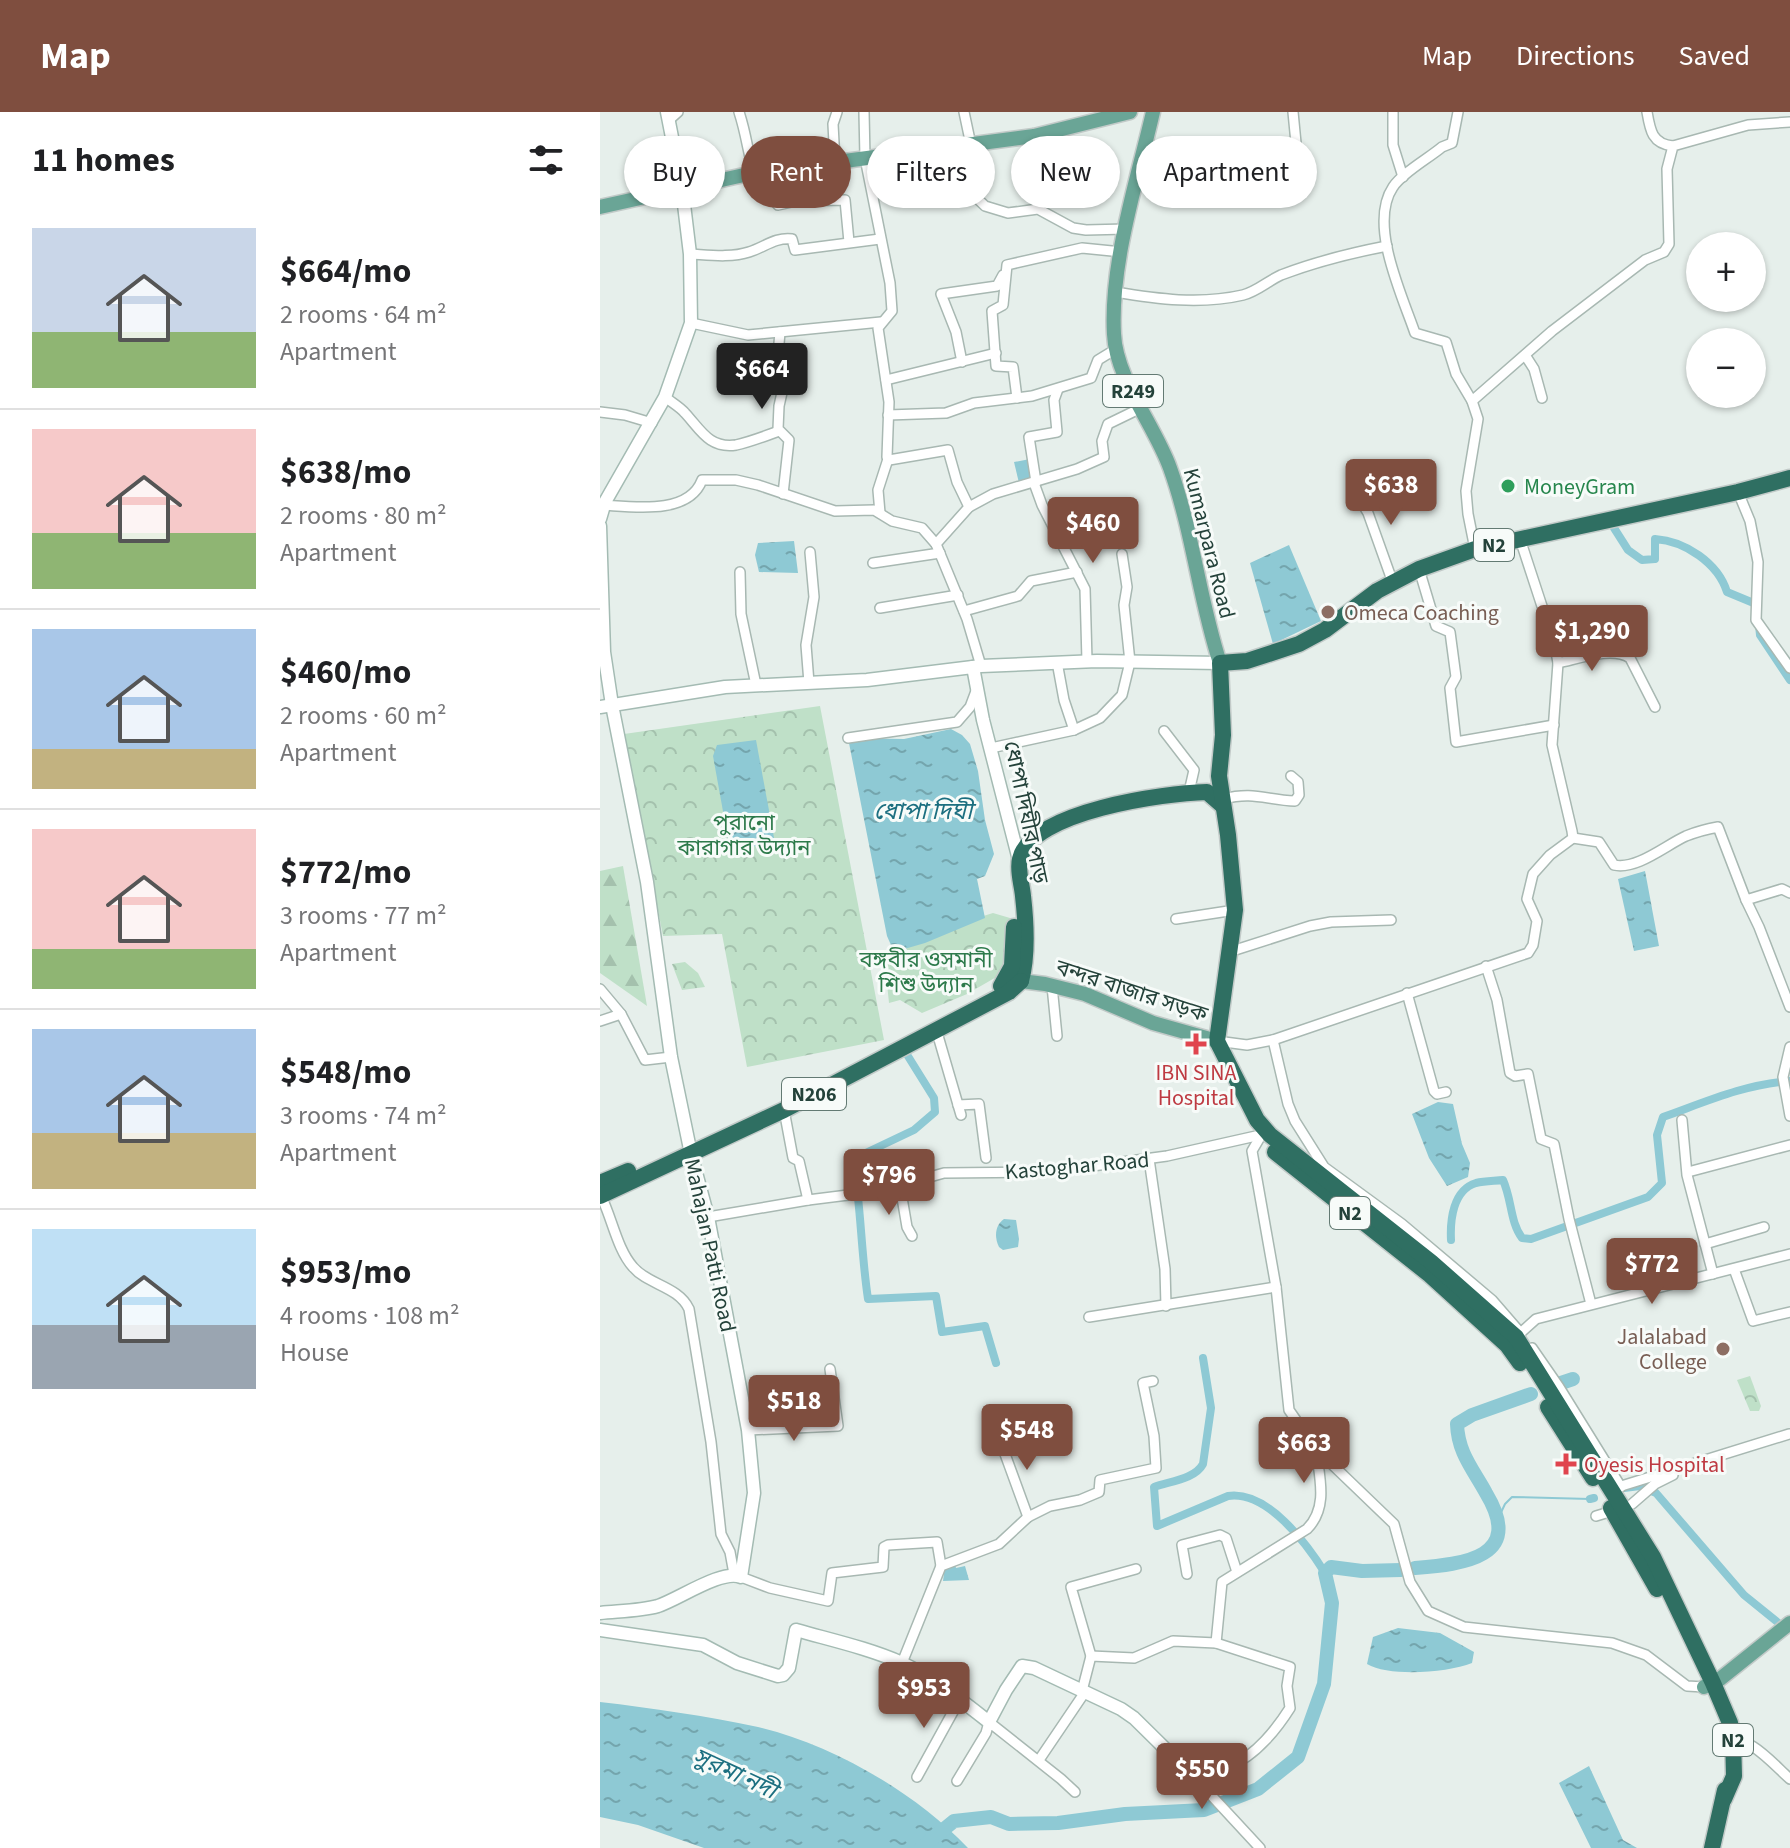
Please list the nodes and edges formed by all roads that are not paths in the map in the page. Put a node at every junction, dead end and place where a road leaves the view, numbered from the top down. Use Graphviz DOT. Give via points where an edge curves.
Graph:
graph roads {
  1 [pos="739,112"];
  2 [pos="837,112"];
  3 [pos="864,112"];
  4 [pos="964,112"];
  5 [pos="1129,112"];
  6 [pos="1153,112"];
  7 [pos="1293,112"];
  8 [pos="1393,112"];
  9 [pos="1458,112"];
  10 [pos="1647,112"];
  11 [pos="671,115"];
  12 [pos="1086,118"];
  13 [pos="1789,125"];
  14 [pos="1150,127"];
  15 [pos="674,136"];
  16 [pos="745,136"];
  17 [pos="834,136"];
  18 [pos="969,136"];
  19 [pos="1295,136"];
  20 [pos="995,142"];
  21 [pos="1673,146"];
  22 [pos="865,158"];
  23 [pos="851,160"];
  24 [pos="1403,177"];
  25 [pos="624,201"];
  26 [pos="600,207"];
  27 [pos="684,208"];
  28 [pos="846,208"];
  29 [pos="992,208"];
  30 [pos="1126,229"];
  31 [pos="880,239"];
  32 [pos="849,242"];
  33 [pos="1387,246"];
  34 [pos="1122,252"];
  35 [pos="690,254"];
  36 [pos="1005,271"];
  37 [pos="1115,292"];
  38 [pos="881,322"];
  39 [pos="691,323"];
  40 [pos="780,332"];
  41 [pos="1116,349"];
  42 [pos="996,353"];
  43 [pos="1525,355"];
  44 [pos="962,362"];
  45 [pos="886,380"];
  46 [pos="1058,389"];
  47 [pos="665,397"];
  48 [pos="1017,398"];
  49 [pos="1542,398"];
  50 [pos="1472,401"];
  51 [pos="1141,408"];
  52 [pos="600,412"];
  53 [pos="888,415"];
  54 [pos="652,423"];
  55 [pos="779,431"];
  56 [pos="888,459"];
  57 [pos="1790,478"];
  58 [pos="1035,483"];
  59 [pos="1355,491"];
  60 [pos="1738,492"];
  61 [pos="783,494"];
  62 [pos="604,505"];
  63 [pos="969,507"];
  64 [pos="880,513"];
  65 [pos="600,519"];
  66 [pos="600,529"];
  67 [pos="1520,539"];
  68 [pos="938,549"];
  69 [pos="1475,549"];
  70 [pos="810,552"];
  71 [pos="1122,554"];
  72 [pos="873,563"];
  73 [pos="1419,569"];
  74 [pos="740,572"];
  75 [pos="1077,572"];
  76 [pos="1393,583"];
  77 [pos="958,595"];
  78 [pos="880,608"];
  79 [pos="964,611"];
  80 [pos="602,652"];
  81 [pos="1087,661"];
  82 [pos="1057,662"];
  83 [pos="1130,662"];
  84 [pos="1220,663"];
  85 [pos="1558,663"];
  86 [pos="977,667"];
  87 [pos="1790,668"];
  88 [pos="809,683"];
  89 [pos="756,685"];
  90 [pos="976,691"];
  91 [pos="606,706"];
  92 [pos="1655,707"];
  93 [pos="1554,725"];
  94 [pos="1074,730"];
  95 [pos="1164,731"];
  96 [pos="848,738"];
  97 [pos="991,748"];
  98 [pos="1219,776"];
  99 [pos="1291,776"];
  100 [pos="1189,792"];
  101 [pos="1207,792"];
  102 [pos="1223,802"];
  103 [pos="1573,838"];
  104 [pos="1019,860"];
  105 [pos="1790,893"];
  106 [pos="1746,900"];
  107 [pos="1235,910"];
  108 [pos="1176,919"];
  109 [pos="1391,920"];
  110 [pos="1229,952"];
  111 [pos="1486,966"];
  112 [pos="1029,975"];
  113 [pos="600,989"];
  114 [pos="1407,993"];
  115 [pos="1790,1007"];
  116 [pos="621,1014"];
  117 [pos="600,1021"];
  118 [pos="936,1029"];
  119 [pos="1057,1036"];
  120 [pos="1273,1040"];
  121 [pos="1217,1041"];
  122 [pos="1790,1047"];
  123 [pos="671,1057"];
  124 [pos="1225,1058"];
  125 [pos="1446,1092"];
  126 [pos="784,1110"];
  127 [pos="1790,1116"];
  128 [pos="1682,1120"];
  129 [pos="1258,1137"];
  130 [pos="1790,1145"];
  131 [pos="690,1150"];
  132 [pos="986,1158"];
  133 [pos="1149,1159"];
  134 [pos="1688,1172"];
  135 [pos="900,1186"];
  136 [pos="600,1192"];
  137 [pos="808,1200"];
  138 [pos="708,1217"];
  139 [pos="1764,1227"];
  140 [pos="912,1236"];
  141 [pos="1705,1244"];
  142 [pos="1790,1254"];
  143 [pos="1734,1269"];
  144 [pos="1713,1274"];
  145 [pos="1276,1287"];
  146 [pos="1591,1304"];
  147 [pos="1166,1306"];
  148 [pos="1790,1312"];
  149 [pos="1089,1317"];
  150 [pos="1514,1338"];
  151 [pos="830,1369"];
  152 [pos="1153,1381"];
  153 [pos="748,1430"];
  154 [pos="1789,1434"];
  155 [pos="1001,1443"];
  156 [pos="1316,1449"];
  157 [pos="1727,1453"];
  158 [pos="1617,1488"];
  159 [pos="1632,1504"];
  160 [pos="1028,1517"];
  161 [pos="941,1566"];
  162 [pos="1136,1569"];
  163 [pos="1237,1572"];
  164 [pos="1187,1574"];
  165 [pos="737,1575"];
  166 [pos="600,1613"];
  167 [pos="1790,1623"];
  168 [pos="600,1630"];
  169 [pos="1216,1643"];
  170 [pos="1091,1656"];
  171 [pos="902,1663"];
  172 [pos="1708,1685"];
  173 [pos="1083,1691"];
  174 [pos="960,1699"];
  175 [pos="989,1722"];
  176 [pos="1728,1738"];
  177 [pos="1039,1760"];
  178 [pos="1181,1762"];
  179 [pos="917,1777"];
  180 [pos="1790,1779"];
  181 [pos="1197,1780"];
  182 [pos="957,1781"];
  183 [pos="1075,1792"];
  184 [pos="1260,1848"];
  185 [pos="1712,1848"];
  1 -- 16 [label="street"];
  2 -- 17 [label="street"];
  3 -- 22 [label="street"];
  4 -- 18 [label="street"];
  5 -- 12 [label="main road"];
  5 -- 14 [label="main road" via="1145,117"];
  6 -- 14 [label="main road, Kumarpara Road / R249"];
  7 -- 19 [label="street"];
  8 -- 24 [label="street" via="1393,145"];
  9 -- 24 [label="street" via="1452,143"];
  10 -- 21 [label="street" via="1656,140"];
  11 -- 15 [label="main road"];
  12 -- 20 [label="main road" via="1034,136"];
  13 -- 21 [label="street" via="1748,125"];
  14 -- 30 [label="main road, Kumarpara Road / R249"];
  21 -- 43 [label="street" via="1667,169 1669,244 1664,252 1645,260"];
  22 -- 23 [label="main road"];
  22 -- 31 [label="street"];
  24 -- 33 [label="street" via="1384,210"];
  25 -- 26 [label="main road"];
  27 -- 35 [label="main road"];
  28 -- 32 [label="street"];
  29 -- 30 [label="street" via="1008,213 1038,209 1073,228"];
  30 -- 34 [label="main road, Kumarpara Road / R249"];
  31 -- 32 [label="street"];
  31 -- 38 [label="street" via="892,311"];
  32 -- 35 [label="street" via="795,250 792,239 784,238 734,255"];
  33 -- 37 [label="street" via="1279,276 1246,295 1197,301"];
  33 -- 50 [label="street" via="1415,333 1446,342"];
  34 -- 36 [label="street" via="1082,248 1007,265"];
  34 -- 37 [label="main road, Kumarpara Road / R249"];
  35 -- 39 [label="main road"];
  36 -- 42 [label="street" via="1003,305 992,311"];
  36 -- 44 [label="street" via="997,286 941,294"];
  37 -- 41 [label="main road, Kumarpara Road / R249"];
  38 -- 40 [label="street"];
  38 -- 45 [label="street"];
  39 -- 40 [label="street" via="748,335"];
  39 -- 47 [label="main road"];
  40 -- 55 [label="street" via="778,355 787,370"];
  41 -- 46 [label="street" via="1098,360 1091,378"];
  41 -- 51 [label="main road, Kumarpara Road / R249"];
  42 -- 44 [label="street"];
  42 -- 48 [label="street" via="997,368 1013,367"];
  43 -- 49 [label="street"];
  43 -- 50 [label="street"];
  44 -- 45 [label="street"];
  45 -- 53 [label="street"];
  46 -- 48 [label="street"];
  46 -- 58 [label="street" via="1057,432 1029,437"];
  47 -- 54 [label="main road"];
  47 -- 55 [label="street" via="710,442 721,446"];
  48 -- 53 [label="street" via="946,413"];
  50 -- 69 [label="street" via="1478,419 1466,491"];
  51 -- 58 [label="street" via="1108,424 1104,457"];
  51 -- 84 [label="main road, Kumarpara Road / R249" via="1169,466 1186,520 1206,623"];
  52 -- 54 [label="street"];
  53 -- 56 [label="street"];
  54 -- 62 [label="main road"];
  55 -- 61 [label="street" via="789,440"];
  56 -- 63 [label="street" via="948,450"];
  56 -- 64 [label="street" via="878,490"];
  57 -- 60 [label="highway, N2"];
  58 -- 63 [label="street" via="993,494"];
  58 -- 75 [label="street"];
  59 -- 76 [label="street"];
  60 -- 67 [label="highway, N2"];
  60 -- 87 [label="street" via="1758,562 1756,620"];
  61 -- 62 [label="street" via="712,479 702,480 698,490 664,506"];
  61 -- 64 [label="street" via="835,511"];
  62 -- 65 [label="main road"];
  63 -- 68 [label="street"];
  64 -- 68 [label="street" via="922,528"];
  66 -- 80 [label="main road, Mahajan Patti Road"];
  67 -- 69 [label="highway, N2"];
  67 -- 85 [label="street"];
  68 -- 72 [label="street"];
  68 -- 77 [label="street"];
  69 -- 73 [label="highway, N2"];
  70 -- 88 [label="street" via="814,597 806,645"];
  71 -- 83 [label="street"];
  73 -- 76 [label="highway, N2"];
  73 -- 93 [label="street" via="1436,626 1450,632 1456,742"];
  74 -- 89 [label="street" via="741,614"];
  75 -- 79 [label="street" via="1031,581 1018,596"];
  75 -- 81 [label="street" via="1085,589"];
  76 -- 84 [label="highway, N2" via="1299,644 1247,661"];
  77 -- 78 [label="street"];
  77 -- 79 [label="street"];
  79 -- 86 [label="street"];
  80 -- 91 [label="main road, Mahajan Patti Road"];
  81 -- 82 [label="main road"];
  81 -- 83 [label="main road"];
  82 -- 86 [label="main road"];
  82 -- 94 [label="street"];
  83 -- 84 [label="main road"];
  83 -- 94 [label="street" via="1116,703"];
  84 -- 98 [label="highway"];
  85 -- 92 [label="street" via="1623,654"];
  85 -- 93 [label="street"];
  86 -- 88 [label="main road"];
  86 -- 90 [label="main road, ধোপা দিঘীর পাড়"];
  88 -- 89 [label="main road"];
  89 -- 91 [label="main road"];
  90 -- 96 [label="street" via="957,722"];
  90 -- 97 [label="main road, ধোপা দিঘীর পাড়"];
  91 -- 123 [label="main road, Mahajan Patti Road" via="647,882"];
  93 -- 103 [label="street" via="1552,745"];
  94 -- 97 [label="street"];
  95 -- 100 [label="street" via="1194,770"];
  97 -- 104 [label="main road, ধোপা দিঘীর পাড়"];
  98 -- 101 [label="highway"];
  98 -- 102 [label="highway"];
  99 -- 102 [label="street" via="1298,782 1295,801 1243,794"];
  100 -- 101 [label="highway"];
  100 -- 104 [label="highway" via="1101,808 1055,824 1039,832"];
  101 -- 102 [label="highway"];
  102 -- 107 [label="highway"];
  103 -- 106 [label="street" via="1599,842 1620,867 1718,827"];
  103 -- 111 [label="street" via="1533,874 1527,899 1537,921 1531,949"];
  104 -- 112 [label="highway, ধোপা দিঘীর পাড়"];
  105 -- 106 [label="street" via="1782,889"];
  106 -- 115 [label="street"];
  107 -- 108 [label="street"];
  107 -- 110 [label="highway"];
  109 -- 110 [label="street" via="1310,926"];
  110 -- 121 [label="highway"];
  111 -- 114 [label="street"];
  111 -- 146 [label="street" via="1510,1073 1528,1074 1541,1139 1554,1144"];
  112 -- 118 [label="highway, N206" via="1009,992"];
  112 -- 119 [label="street"];
  112 -- 121 [label="main road, বন্দর বাজার সড়ক" via="1153,1023"];
  112 -- 131 [label="highway, বন্দর বাজার সড়ক / N206" via="927,1022"];
  113 -- 116 [label="street"];
  114 -- 120 [label="street"];
  114 -- 125 [label="street" via="1434,1091"];
  116 -- 117 [label="street"];
  116 -- 123 [label="street" via="645,1060"];
  118 -- 126 [label="highway, N206"];
  118 -- 132 [label="street" via="960,1110 979,1104"];
  120 -- 121 [label="street" via="1247,1045"];
  120 -- 150 [label="street" via="1288,1104 1324,1167 1492,1300"];
  121 -- 124 [label="highway, N2"];
  122 -- 127 [label="street" via="1783,1077"];
  123 -- 131 [label="main road, Mahajan Patti Road"];
  124 -- 129 [label="highway, N2"];
  124 -- 150 [label="highway, N2" via="1270,1135 1431,1262"];
  126 -- 131 [label="highway, N206"];
  126 -- 137 [label="street"];
  128 -- 134 [label="street"];
  129 -- 133 [label="street, Kastoghar Road"];
  129 -- 145 [label="street" via="1252,1151"];
  129 -- 150 [label="highway, N2"];
  130 -- 134 [label="street"];
  131 -- 136 [label="highway, বন্দর বাজার সড়ক / N206"];
  131 -- 138 [label="main road, Mahajan Patti Road"];
  133 -- 135 [label="street, Kastoghar Road" via="1042,1172 959,1171"];
  133 -- 147 [label="street"];
  134 -- 141 [label="street"];
  135 -- 137 [label="street, Kastoghar Road"];
  135 -- 140 [label="street"];
  136 -- 165 [label="street" via="634,1269 674,1292 689,1309 721,1534"];
  137 -- 138 [label="street, Kastoghar Road"];
  138 -- 153 [label="main road, Mahajan Patti Road"];
  139 -- 141 [label="street"];
  141 -- 144 [label="street"];
  142 -- 143 [label="street"];
  143 -- 144 [label="street"];
  143 -- 148 [label="street" via="1753,1321"];
  144 -- 146 [label="street"];
  145 -- 147 [label="street"];
  145 -- 156 [label="street" via="1289,1410"];
  146 -- 150 [label="street" via="1536,1319"];
  147 -- 149 [label="street"];
  150 -- 158 [label="highway, N2"];
  150 -- 172 [label="highway, N2"];
  151 -- 153 [label="street" via="838,1426"];
  152 -- 160 [label="street" via="1143,1383 1156,1468 1100,1480 1099,1492"];
  153 -- 165 [label="main road, Mahajan Patti Road" via="754,1493"];
  154 -- 157 [label="street"];
  155 -- 160 [label="street"];
  156 -- 163 [label="street" via="1322,1498 1317,1517 1307,1529"];
  156 -- 172 [label="street" via="1394,1524 1410,1582 1428,1611 1464,1627 1612,1643 1646,1655 1687,1686"];
  157 -- 158 [label="street"];
  157 -- 159 [label="street" via="1655,1484"];
  158 -- 172 [label="highway, N2"];
  160 -- 161 [label="street" via="999,1544"];
  161 -- 165 [label="street" via="937,1542 888,1545 883,1567 832,1573 828,1601"];
  161 -- 171 [label="street"];
  162 -- 170 [label="street" via="1071,1587"];
  163 -- 164 [label="street" via="1226,1538 1220,1535 1182,1545"];
  163 -- 169 [label="street" via="1220,1585"];
  165 -- 166 [label="main road" via="719,1577 656,1607"];
  167 -- 172 [label="main road"];
  168 -- 171 [label="main road" via="703,1645 778,1676 789,1668 796,1630"];
  169 -- 170 [label="street" via="1173,1641 1134,1658"];
  169 -- 178 [label="street" via="1290,1667 1290,1708 1277,1729 1231,1764"];
  170 -- 173 [label="street"];
  171 -- 174 [label="main road"];
  172 -- 176 [label="highway, N2"];
  173 -- 175 [label="main road" via="1022,1666"];
  173 -- 177 [label="street"];
  173 -- 178 [label="main road" via="1134,1718"];
  174 -- 175 [label="main road"];
  174 -- 179 [label="street"];
  175 -- 177 [label="street"];
  175 -- 182 [label="street"];
  176 -- 180 [label="street" via="1747,1743"];
  176 -- 185 [label="highway, N2" via="1724,1799"];
  177 -- 183 [label="street"];
  178 -- 181 [label="main road"];
  181 -- 184 [label="street"];
}
